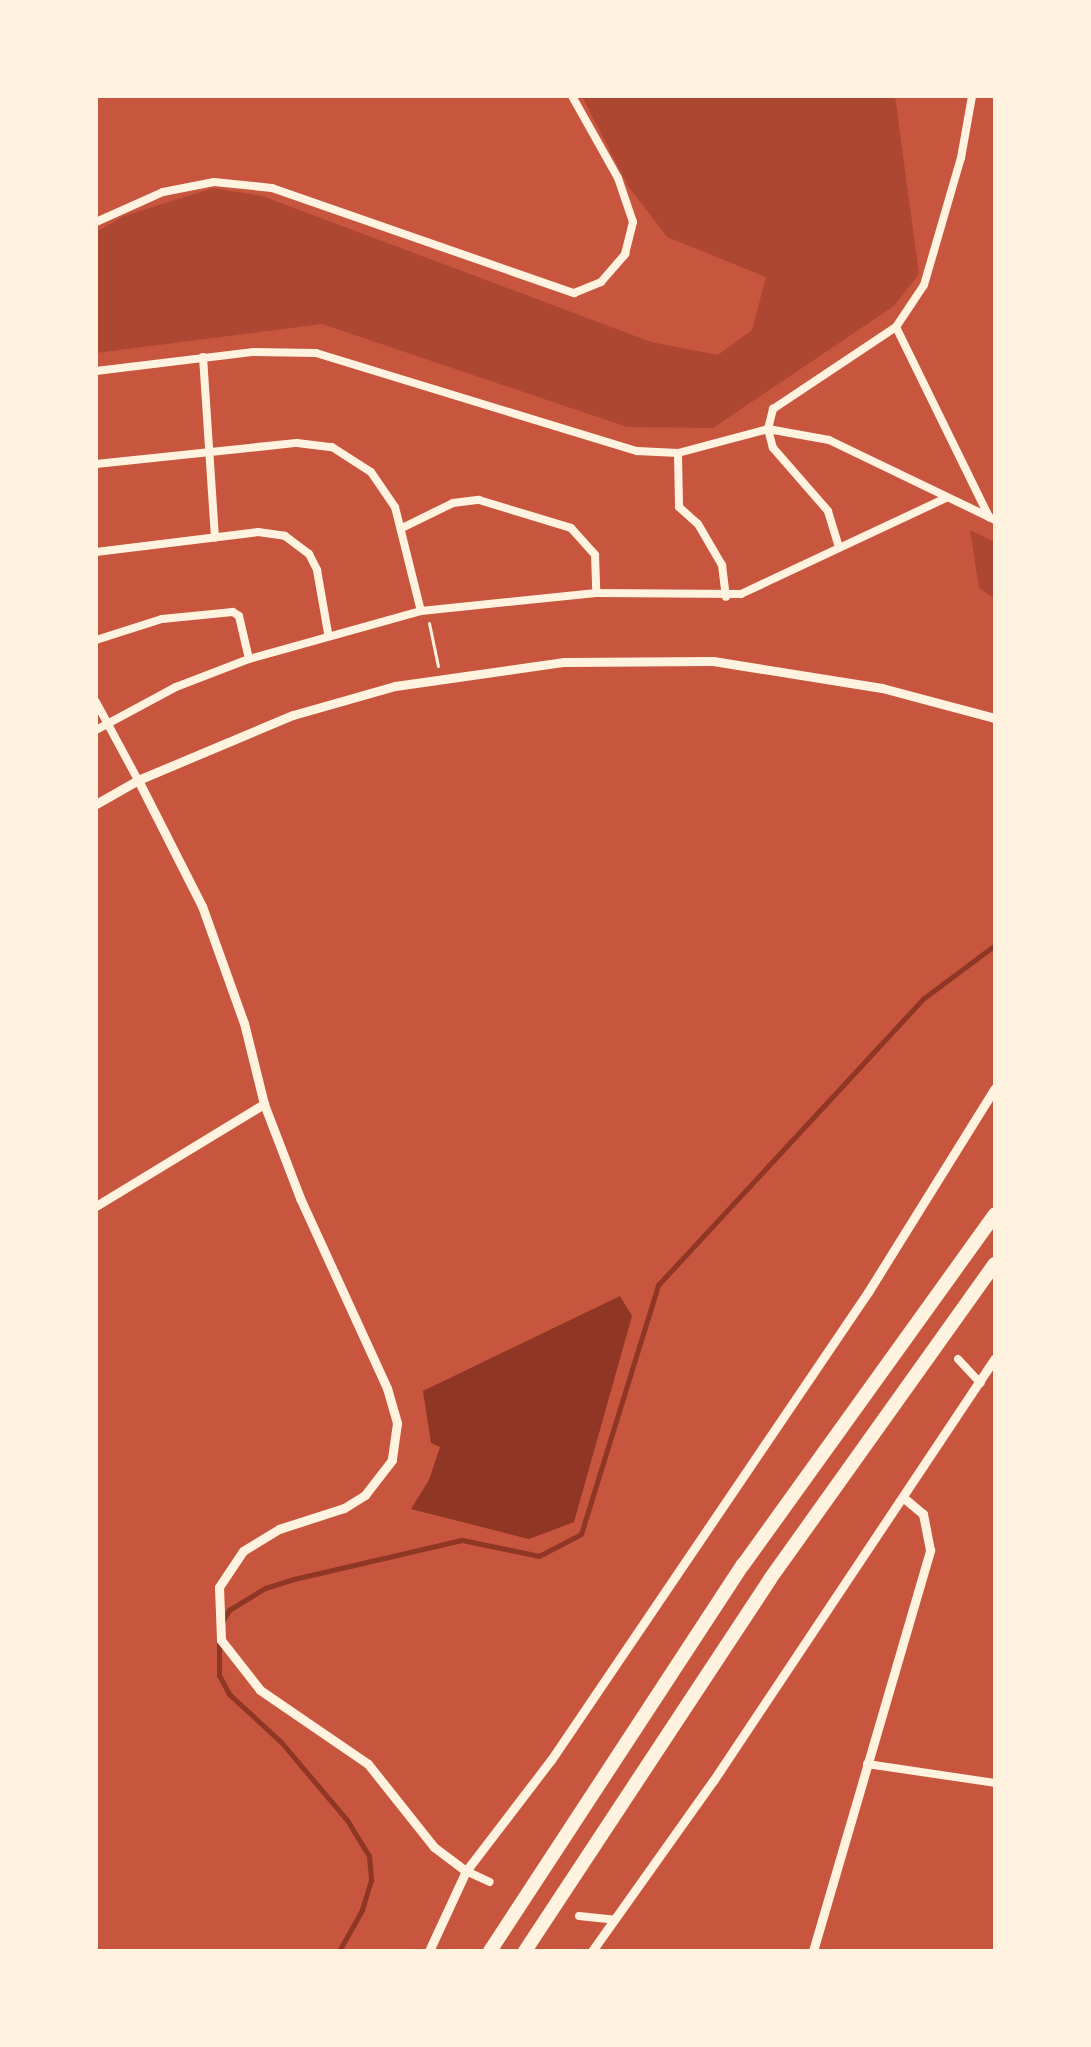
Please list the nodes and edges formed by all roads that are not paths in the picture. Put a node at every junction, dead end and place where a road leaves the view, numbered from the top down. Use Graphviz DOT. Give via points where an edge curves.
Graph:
graph roads {
  1 [pos="572,96"];
  2 [pos="972,96"];
  3 [pos="96,222"];
  4 [pos="896,327"];
  5 [pos="203,357"];
  6 [pos="96,371"];
  7 [pos="768,429"];
  8 [pos="210,452"];
  9 [pos="678,453"];
  10 [pos="96,464"];
  11 [pos="946,498"];
  12 [pos="992,519"];
  13 [pos="404,527"];
  14 [pos="215,538"];
  15 [pos="838,544"];
  16 [pos="96,552"];
  17 [pos="596,593"];
  18 [pos="726,597"];
  19 [pos="421,611"];
  20 [pos="328,633"];
  21 [pos="96,640"];
  22 [pos="249,659"];
  23 [pos="96,702"];
  24 [pos="995,718"];
  25 [pos="107,724"];
  26 [pos="96,730"];
  27 [pos="138,780"];
  28 [pos="96,804"];
  29 [pos="995,1088"];
  30 [pos="264,1104"];
  31 [pos="96,1206"];
  32 [pos="995,1214"];
  33 [pos="995,1264"];
  34 [pos="995,1358"];
  35 [pos="958,1359"];
  36 [pos="980,1383"];
  37 [pos="905,1499"];
  38 [pos="867,1764"];
  39 [pos="995,1783"];
  40 [pos="466,1871"];
  41 [pos="490,1882"];
  42 [pos="579,1916"];
  43 [pos="615,1920"];
  44 [pos="429,1951"];
  45 [pos="490,1951"];
  46 [pos="525,1951"];
  47 [pos="592,1951"];
  48 [pos="813,1951"];
  1 -- 3 [label="street" via="618,178 633,222 625,254 601,282 574,293 272,188 214,182 163,192"];
  2 -- 4 [label="street" via="964,146 924,285"];
  4 -- 7 [label="street" via="773,409"];
  4 -- 12 [label="street"];
  5 -- 6 [label="street"];
  5 -- 8 [label="street"];
  5 -- 9 [label="street" via="316,353 637,451"];
  7 -- 9 [label="street"];
  7 -- 11 [label="street" via="829,440"];
  7 -- 15 [label="street" via="773,448 828,511"];
  8 -- 10 [label="street"];
  8 -- 13 [label="street" via="297,443 332,447 371,472"];
  8 -- 14 [label="street"];
  9 -- 18 [label="street" via="679,507 698,524 722,565"];
  11 -- 12 [label="street"];
  11 -- 15 [label="street"];
  13 -- 17 [label="street" via="453,503 479,500 571,528 595,555"];
  13 -- 19 [label="street"];
  14 -- 16 [label="street"];
  14 -- 20 [label="street" via="258,532 299,544 317,570"];
  15 -- 18 [label="street" via="754,589"];
  17 -- 18 [label="street" via="666,591"];
  17 -- 19 [label="street"];
  19 -- 20 [label="street"];
  20 -- 22 [label="street"];
  21 -- 22 [label="street" via="162,619 233,612 239,616"];
  22 -- 25 [label="street" via="176,687"];
  23 -- 25 [label="street"];
  24 -- 27 [label="street" via="882,688 713,661 564,662 441,677 293,715"];
  25 -- 26 [label="street"];
  25 -- 27 [label="street"];
  27 -- 28 [label="street"];
  27 -- 30 [label="street" via="186,870 225,964"];
  29 -- 40 [label="street" via="868,1292 551,1760"];
  30 -- 31 [label="street"];
  30 -- 40 [label="street" via="300,1198 387,1388 397,1423 386,1470 365,1495 344,1508 279,1529 243,1551 219,1587 221,1640 260,1690 368,1764 434,1847"];
  32 -- 45 [label="highway" via="743,1565"];
  33 -- 46 [label="highway" via="770,1579"];
  34 -- 36 [label="street"];
  35 -- 36 [label="street"];
  36 -- 37 [label="street"];
  37 -- 38 [label="street" via="923,1514 930,1550"];
  37 -- 43 [label="street"];
  38 -- 39 [label="street"];
  38 -- 48 [label="street"];
  40 -- 41 [label="street"];
  40 -- 44 [label="street"];
  42 -- 43 [label="street"];
  43 -- 47 [label="street"];
}
